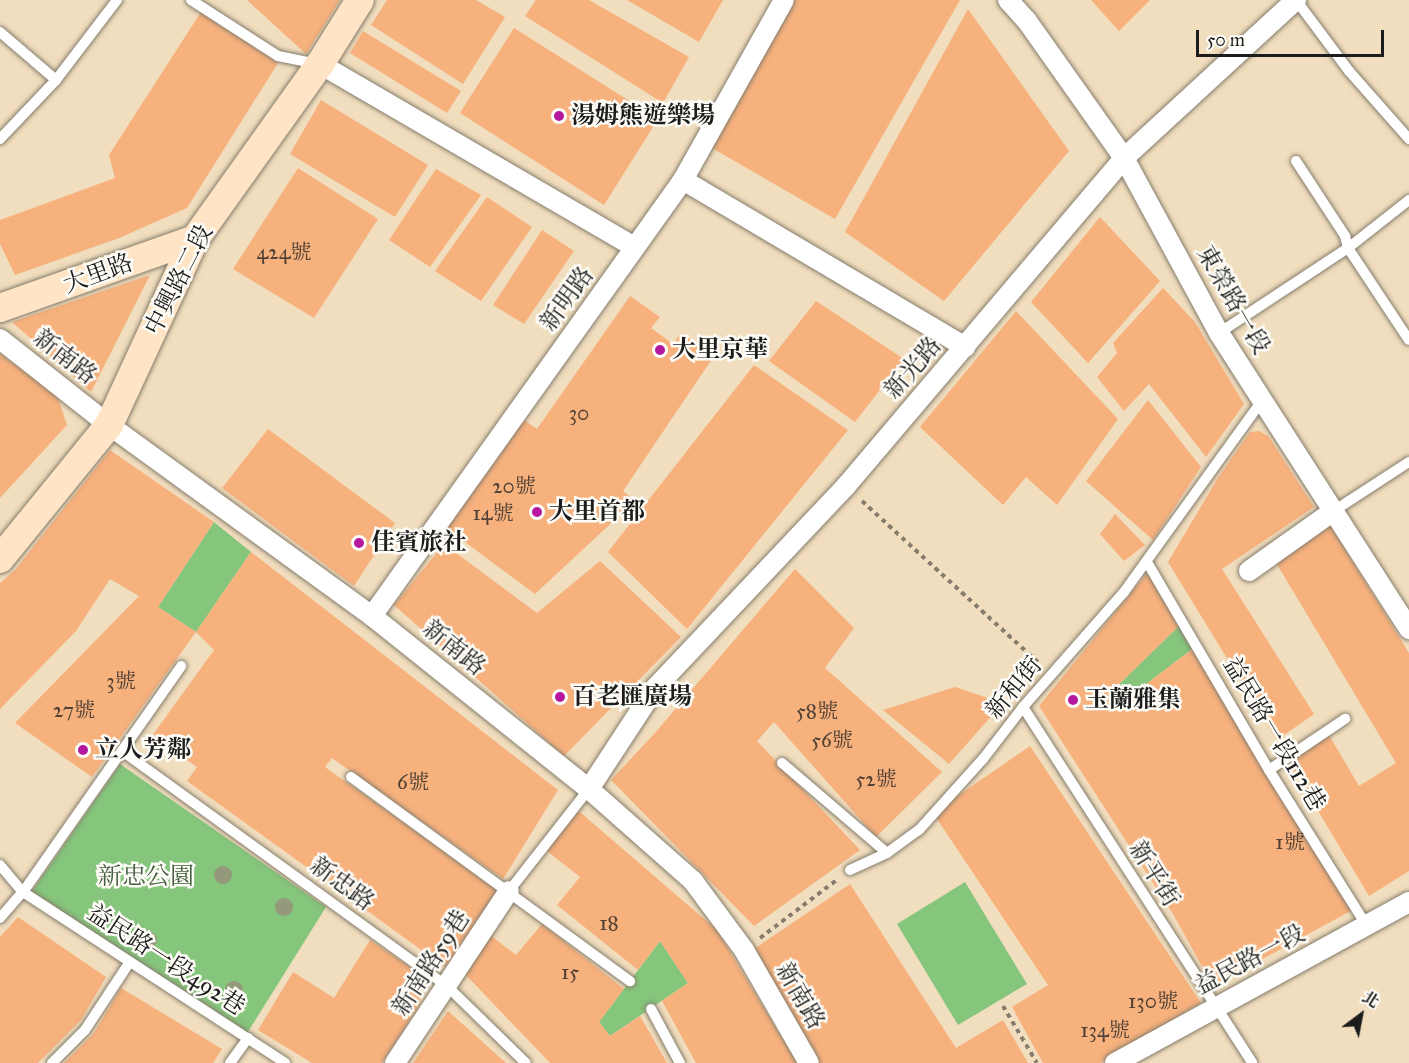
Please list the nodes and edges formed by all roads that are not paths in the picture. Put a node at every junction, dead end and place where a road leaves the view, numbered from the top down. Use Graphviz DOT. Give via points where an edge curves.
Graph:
graph roads {
  1 [pos="117,0"];
  2 [pos="191,0"];
  3 [pos="360,0"];
  4 [pos="784,0"];
  5 [pos="1008,0"];
  6 [pos="1296,0"];
  7 [pos="0,32"];
  8 [pos="320,64"];
  9 [pos="56,80"];
  10 [pos="0,139"];
  11 [pos="1409,139"];
  12 [pos="1124,158"];
  13 [pos="1296,161"];
  14 [pos="683,180"];
  15 [pos="1409,200"];
  16 [pos="195,239"];
  17 [pos="635,247"];
  18 [pos="1348,248"];
  19 [pos="0,308"];
  20 [pos="1219,333"];
  21 [pos="0,339"];
  22 [pos="1409,340"];
  23 [pos="965,347"];
  24 [pos="1264,399"];
  25 [pos="109,425"];
  26 [pos="1409,462"];
  27 [pos="1332,512"];
  28 [pos="0,559"];
  29 [pos="1147,562"];
  30 [pos="1249,571"];
  31 [pos="372,615"];
  32 [pos="1409,628"];
  33 [pos="181,666"];
  34 [pos="1023,707"];
  35 [pos="1345,719"];
  36 [pos="122,751"];
  37 [pos="782,763"];
  38 [pos="1269,770"];
  39 [pos="351,777"];
  40 [pos="589,789"];
  41 [pos="887,853"];
  42 [pos="0,865"];
  43 [pos="850,870"];
  44 [pos="509,891"];
  45 [pos="23,892"];
  46 [pos="1409,902"];
  47 [pos="0,918"];
  48 [pos="1367,926"];
  49 [pos="129,963"];
  50 [pos="630,981"];
  51 [pos="447,986"];
  52 [pos="1214,1007"];
  53 [pos="651,1009"];
  54 [pos="248,1038"];
  55 [pos="52,1063"];
  56 [pos="230,1063"];
  57 [pos="285,1063"];
  58 [pos="396,1063"];
  59 [pos="526,1063"];
  60 [pos="680,1063"];
  61 [pos="809,1063"];
  62 [pos="1115,1063"];
  63 [pos="1252,1063"];
  1 -- 9 [label="lane"];
  2 -- 8 [label="lane" via="278,56"];
  3 -- 8 [label="street, 中興路二段"];
  4 -- 14 [label="street, 新明路"];
  5 -- 12 [label="street, 東榮路一段" via="1028,21"];
  6 -- 11 [label="lane" via="1349,71"];
  6 -- 12 [label="street, 新光路"];
  7 -- 9 [label="lane"];
  8 -- 16 [label="street, 中興路二段"];
  8 -- 17 [label="street"];
  9 -- 10 [label="lane"];
  12 -- 20 [label="street, 東榮路一段"];
  12 -- 23 [label="street, 新光路"];
  13 -- 18 [label="lane" via="1345,236"];
  14 -- 17 [label="street, 新明路"];
  14 -- 23 [label="street"];
  15 -- 18 [label="lane"];
  16 -- 19 [label="street, 大里路"];
  16 -- 25 [label="street, 中興路二段"];
  17 -- 31 [label="street, 新明路"];
  18 -- 20 [label="lane"];
  18 -- 22 [label="lane"];
  20 -- 24 [label="street, 東榮路一段"];
  21 -- 25 [label="street, 新南路"];
  23 -- 40 [label="street, 新光路" via="846,486 655,688"];
  24 -- 27 [label="street, 東榮路一段"];
  24 -- 29 [label="lane, 新和街"];
  25 -- 28 [label="street, 中興路二段"];
  25 -- 31 [label="street, 新南路"];
  26 -- 27 [label="lane"];
  27 -- 30 [label="street"];
  27 -- 32 [label="street, 東榮路一段"];
  29 -- 34 [label="lane, 新和街"];
  29 -- 38 [label="lane, 益民路一段112巷"];
  31 -- 40 [label="street, 新南路"];
  33 -- 36 [label="lane"];
  34 -- 41 [label="lane, 新和街" via="983,759 919,830"];
  34 -- 52 [label="lane, 新平街"];
  35 -- 38 [label="lane"];
  36 -- 45 [label="lane"];
  36 -- 51 [label="lane, 新忠路"];
  37 -- 41 [label="lane"];
  38 -- 48 [label="lane, 益民路一段112巷"];
  39 -- 44 [label="lane"];
  40 -- 44 [label="lane, 新南路59巷"];
  40 -- 61 [label="street, 新南路" via="693,881 744,950"];
  41 -- 43 [label="lane, 新和街"];
  42 -- 45 [label="lane, 益民路一段492巷"];
  44 -- 50 [label="lane"];
  44 -- 51 [label="street, 新南路59巷"];
  45 -- 47 [label="lane"];
  45 -- 49 [label="lane, 益民路一段492巷"];
  46 -- 48 [label="street, 益民路一段"];
  48 -- 52 [label="street, 益民路一段"];
  49 -- 54 [label="lane, 益民路一段492巷"];
  49 -- 55 [label="lane" via="85,1030"];
  51 -- 58 [label="street, 新南路59巷"];
  51 -- 59 [label="lane, 新忠路"];
  52 -- 62 [label="street, 益民路一段"];
  52 -- 63 [label="lane, 新平街"];
  53 -- 60 [label="lane"];
  54 -- 56 [label="lane"];
  54 -- 57 [label="lane, 益民路一段492巷"];
}
